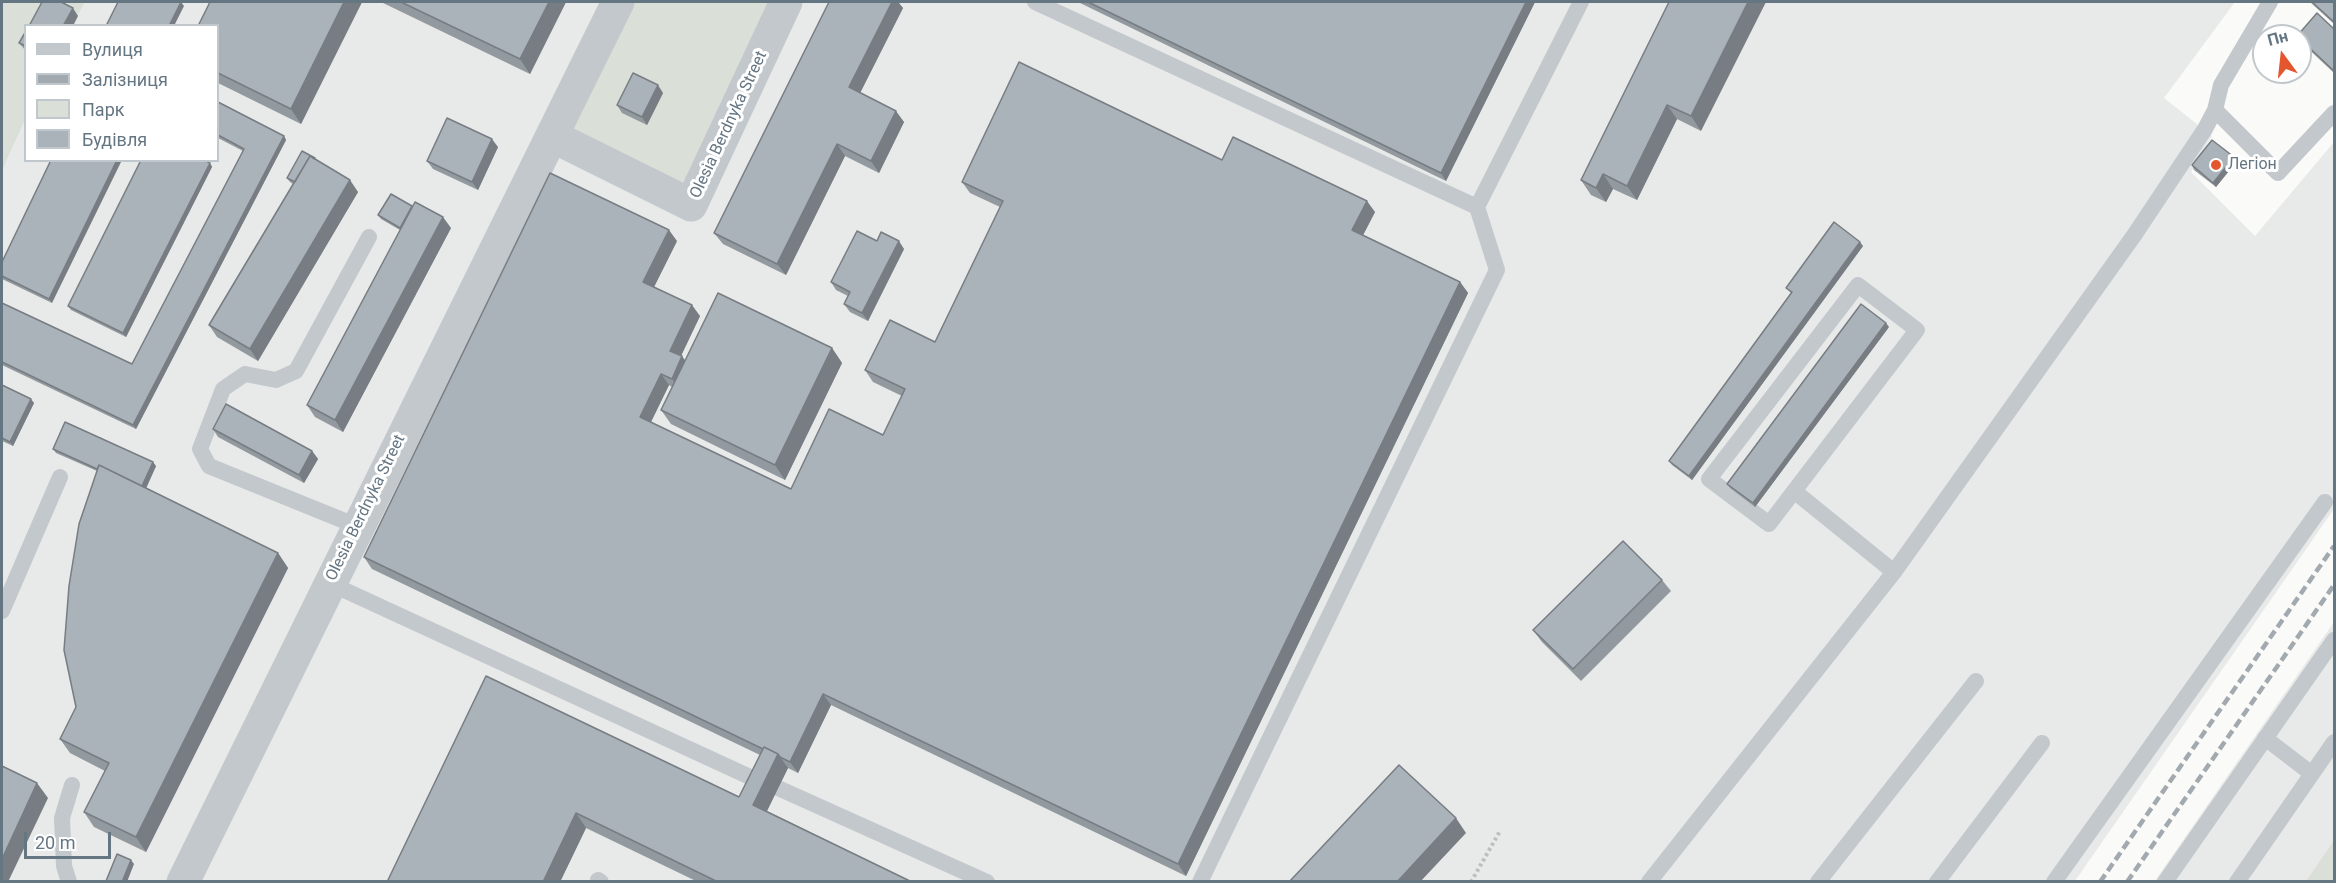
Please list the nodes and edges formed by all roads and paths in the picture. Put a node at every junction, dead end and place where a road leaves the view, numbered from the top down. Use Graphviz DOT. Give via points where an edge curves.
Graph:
graph roads {
  1 [pos="618,2"];
  2 [pos="786,2"];
  3 [pos="1035,2"];
  4 [pos="1581,2"];
  5 [pos="2270,2"];
  6 [pos="2215,110"];
  7 [pos="2334,113"];
  8 [pos="552,136"];
  9 [pos="1477,207"];
  10 [pos="369,237"];
  11 [pos="60,477"];
  12 [pos="1794,491"];
  13 [pos="2325,502"];
  14 [pos="357,526"];
  15 [pos="1894,572"];
  16 [pos="329,583"];
  17 [pos="2,611"];
  18 [pos="2334,639"];
  19 [pos="1976,681"];
  20 [pos="2265,738"];
  21 [pos="2334,742"];
  22 [pos="2042,743"];
  23 [pos="2312,774"];
  24 [pos="72,785"];
  25 [pos="1500,831"];
  26 [pos="69,882"];
  27 [pos="183,882"];
  28 [pos="987,882"];
  29 [pos="1200,882"];
  30 [pos="1472,882"];
  31 [pos="1649,882"];
  32 [pos="1818,882"];
  33 [pos="1937,882"];
  34 [pos="2054,882"];
  35 [pos="2165,882"];
  36 [pos="2237,882"];
  1 -- 8 [label="street, Olesia Berdnyka Street"];
  2 -- 8 [label="street, Olesia Berdnyka Street" via="691,205"];
  3 -- 9 [label="lane"];
  4 -- 9 [label="lane"];
  5 -- 6 [label="lane" via="2221,85"];
  6 -- 7 [label="lane" via="2278,173"];
  6 -- 15 [label="lane" via="2135,234"];
  8 -- 14 [label="street, Olesia Berdnyka Street"];
  9 -- 29 [label="lane" via="1497,270"];
  10 -- 14 [label="lane" via="296,371 276,380 245,374 223,389 200,449 209,466"];
  11 -- 17 [label="lane"];
  12 -- 12 [label="lane" via="1917,330 1857,285 1709,479 1769,524"];
  12 -- 15 [label="lane"];
  13 -- 34 [label="lane"];
  14 -- 16 [label="street, Olesia Berdnyka Street"];
  15 -- 31 [label="lane"];
  16 -- 27 [label="street, Olesia Berdnyka Street"];
  16 -- 28 [label="lane"];
  18 -- 20 [label="lane"];
  19 -- 32 [label="lane"];
  20 -- 23 [label="lane"];
  20 -- 35 [label="lane"];
  21 -- 23 [label="lane"];
  22 -- 33 [label="lane"];
  23 -- 36 [label="lane"];
  24 -- 26 [label="lane" via="62,818 64,866"];
  25 -- 30 [label="path"];
}
